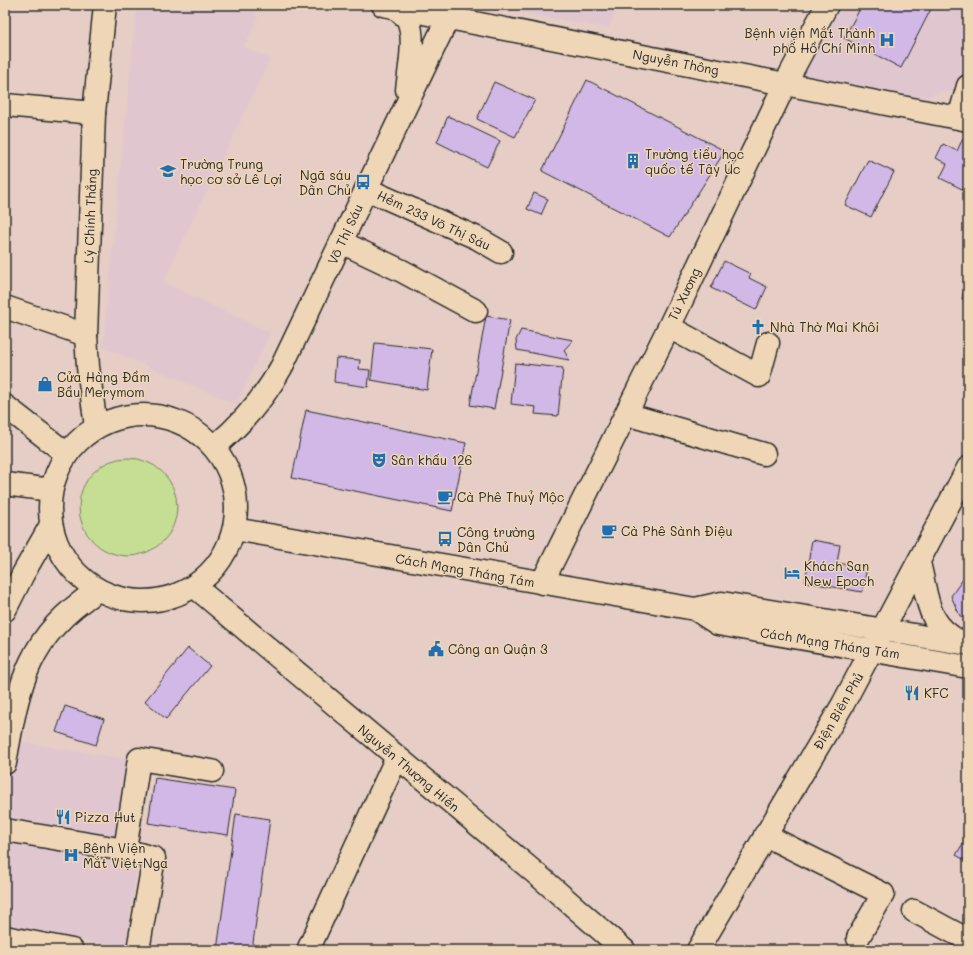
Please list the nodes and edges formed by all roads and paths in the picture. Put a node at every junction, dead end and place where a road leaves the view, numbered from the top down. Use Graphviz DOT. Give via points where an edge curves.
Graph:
graph roads {
  1 [pos="105,5"];
  2 [pos="827,5"];
  3 [pos="389,6"];
  4 [pos="451,11"];
  5 [pos="785,84"];
  6 [pos="968,86"];
  7 [pos="5,105"];
  8 [pos="404,109"];
  9 [pos="94,113"];
  10 [pos="963,119"];
  11 [pos="366,189"];
  12 [pos="341,242"];
  13 [pos="501,252"];
  14 [pos="5,307"];
  15 [pos="476,311"];
  16 [pos="669,327"];
  17 [pos="86,335"];
  18 [pos="768,344"];
  19 [pos="5,406"];
  20 [pos="626,414"];
  21 [pos="96,427"];
  22 [pos="214,447"];
  23 [pos="67,454"];
  24 [pos="764,454"];
  25 [pos="968,468"];
  26 [pos="5,484"];
  27 [pos="51,490"];
  28 [pos="51,525"];
  29 [pos="234,529"];
  30 [pos="919,563"];
  31 [pos="542,583"];
  32 [pos="194,586"];
  33 [pos="98,590"];
  34 [pos="695,609"];
  35 [pos="5,610"];
  36 [pos="884,629"];
  37 [pos="966,644"];
  38 [pos="873,649"];
  39 [pos="968,667"];
  40 [pos="397,758"];
  41 [pos="5,764"];
  42 [pos="212,771"];
  43 [pos="5,830"];
  44 [pos="765,834"];
  45 [pos="125,850"];
  46 [pos="914,911"];
  47 [pos="5,937"];
  48 [pos="858,938"];
  49 [pos="968,940"];
  50 [pos="617,947"];
  51 [pos="72,950"];
  52 [pos="138,950"];
  53 [pos="308,950"];
  54 [pos="698,950"];
  1 -- 9 [label="main road, Lý Chính Thắng"];
  2 -- 5 [label="main road, Tú Xương"];
  3 -- 4 [label="main road, Nguyễn Thông"];
  3 -- 8 [label="main road" via="408,20 411,34 411,60"];
  4 -- 5 [label="main road, Nguyễn Thông"];
  4 -- 8 [label="main road, Võ Thị Sáu"];
  5 -- 10 [label="main road, Nguyễn Thông"];
  5 -- 16 [label="main road, Tú Xương"];
  6 -- 10 [label="main road"];
  7 -- 9 [label="main road"];
  8 -- 11 [label="main road, Võ Thị Sáu"];
  9 -- 17 [label="main road, Lý Chính Thắng"];
  11 -- 12 [label="main road, Võ Thị Sáu"];
  11 -- 13 [label="main road, Hẻm 233 Võ Thị Sáu" via="477,238"];
  12 -- 15 [label="main road"];
  12 -- 22 [label="main road, Võ Thị Sáu" via="273,382 252,411"];
  14 -- 17 [label="main road"];
  16 -- 18 [label="main road" via="759,376"];
  16 -- 20 [label="main road, Tú Xương"];
  17 -- 21 [label="main road, Lý Chính Thắng"];
  19 -- 23 [label="main road"];
  20 -- 24 [label="main road"];
  20 -- 31 [label="main road, Tú Xương"];
  21 -- 22 [label="main road" via="136,415 158,416 198,432"];
  21 -- 23 [label="main road"];
  22 -- 29 [label="main road" via="232,481 236,503"];
  23 -- 27 [label="main road"];
  25 -- 30 [label="main road, Điện Biên Phủ"];
  26 -- 27 [label="main road"];
  27 -- 28 [label="main road"];
  28 -- 33 [label="main road" via="64,557 76,573"];
  28 -- 35 [label="main road"];
  29 -- 31 [label="main road, Cách Mạng Tháng Tám"];
  29 -- 32 [label="main road" via="218,562"];
  30 -- 36 [label="main road, Điện Biên Phủ"];
  30 -- 37 [label="main road" via="926,602 931,613 945,632"];
  31 -- 34 [label="main road, Cách Mạng Tháng Tám"];
  32 -- 33 [label="main road" via="171,597 146,601 122,599"];
  32 -- 40 [label="main road, Nguyễn Thượng Hiền"];
  33 -- 41 [label="main road" via="67,613 32,657 19,690"];
  34 -- 36 [label="main road, Cách Mạng Tháng Tám" via="722,603"];
  34 -- 38 [label="main road, Cách Mạng Tháng Tám" via="718,624"];
  36 -- 37 [label="main road, Cách Mạng Tháng Tám"];
  36 -- 38 [label="main road, Điện Biên Phủ"];
  38 -- 39 [label="main road, Cách Mạng Tháng Tám"];
  38 -- 44 [label="main road, Điện Biên Phủ"];
  40 -- 50 [label="main road, Nguyễn Thượng Hiền" via="540,877"];
  40 -- 53 [label="main road"];
  42 -- 45 [label="main road" via="139,759"];
  43 -- 45 [label="main road"];
  44 -- 48 [label="main road" via="883,894"];
  44 -- 54 [label="main road, Điện Biên Phủ"];
  45 -- 52 [label="main road" via="154,858"];
  46 -- 49 [label="main road"];
  47 -- 51 [label="main road"];
}
